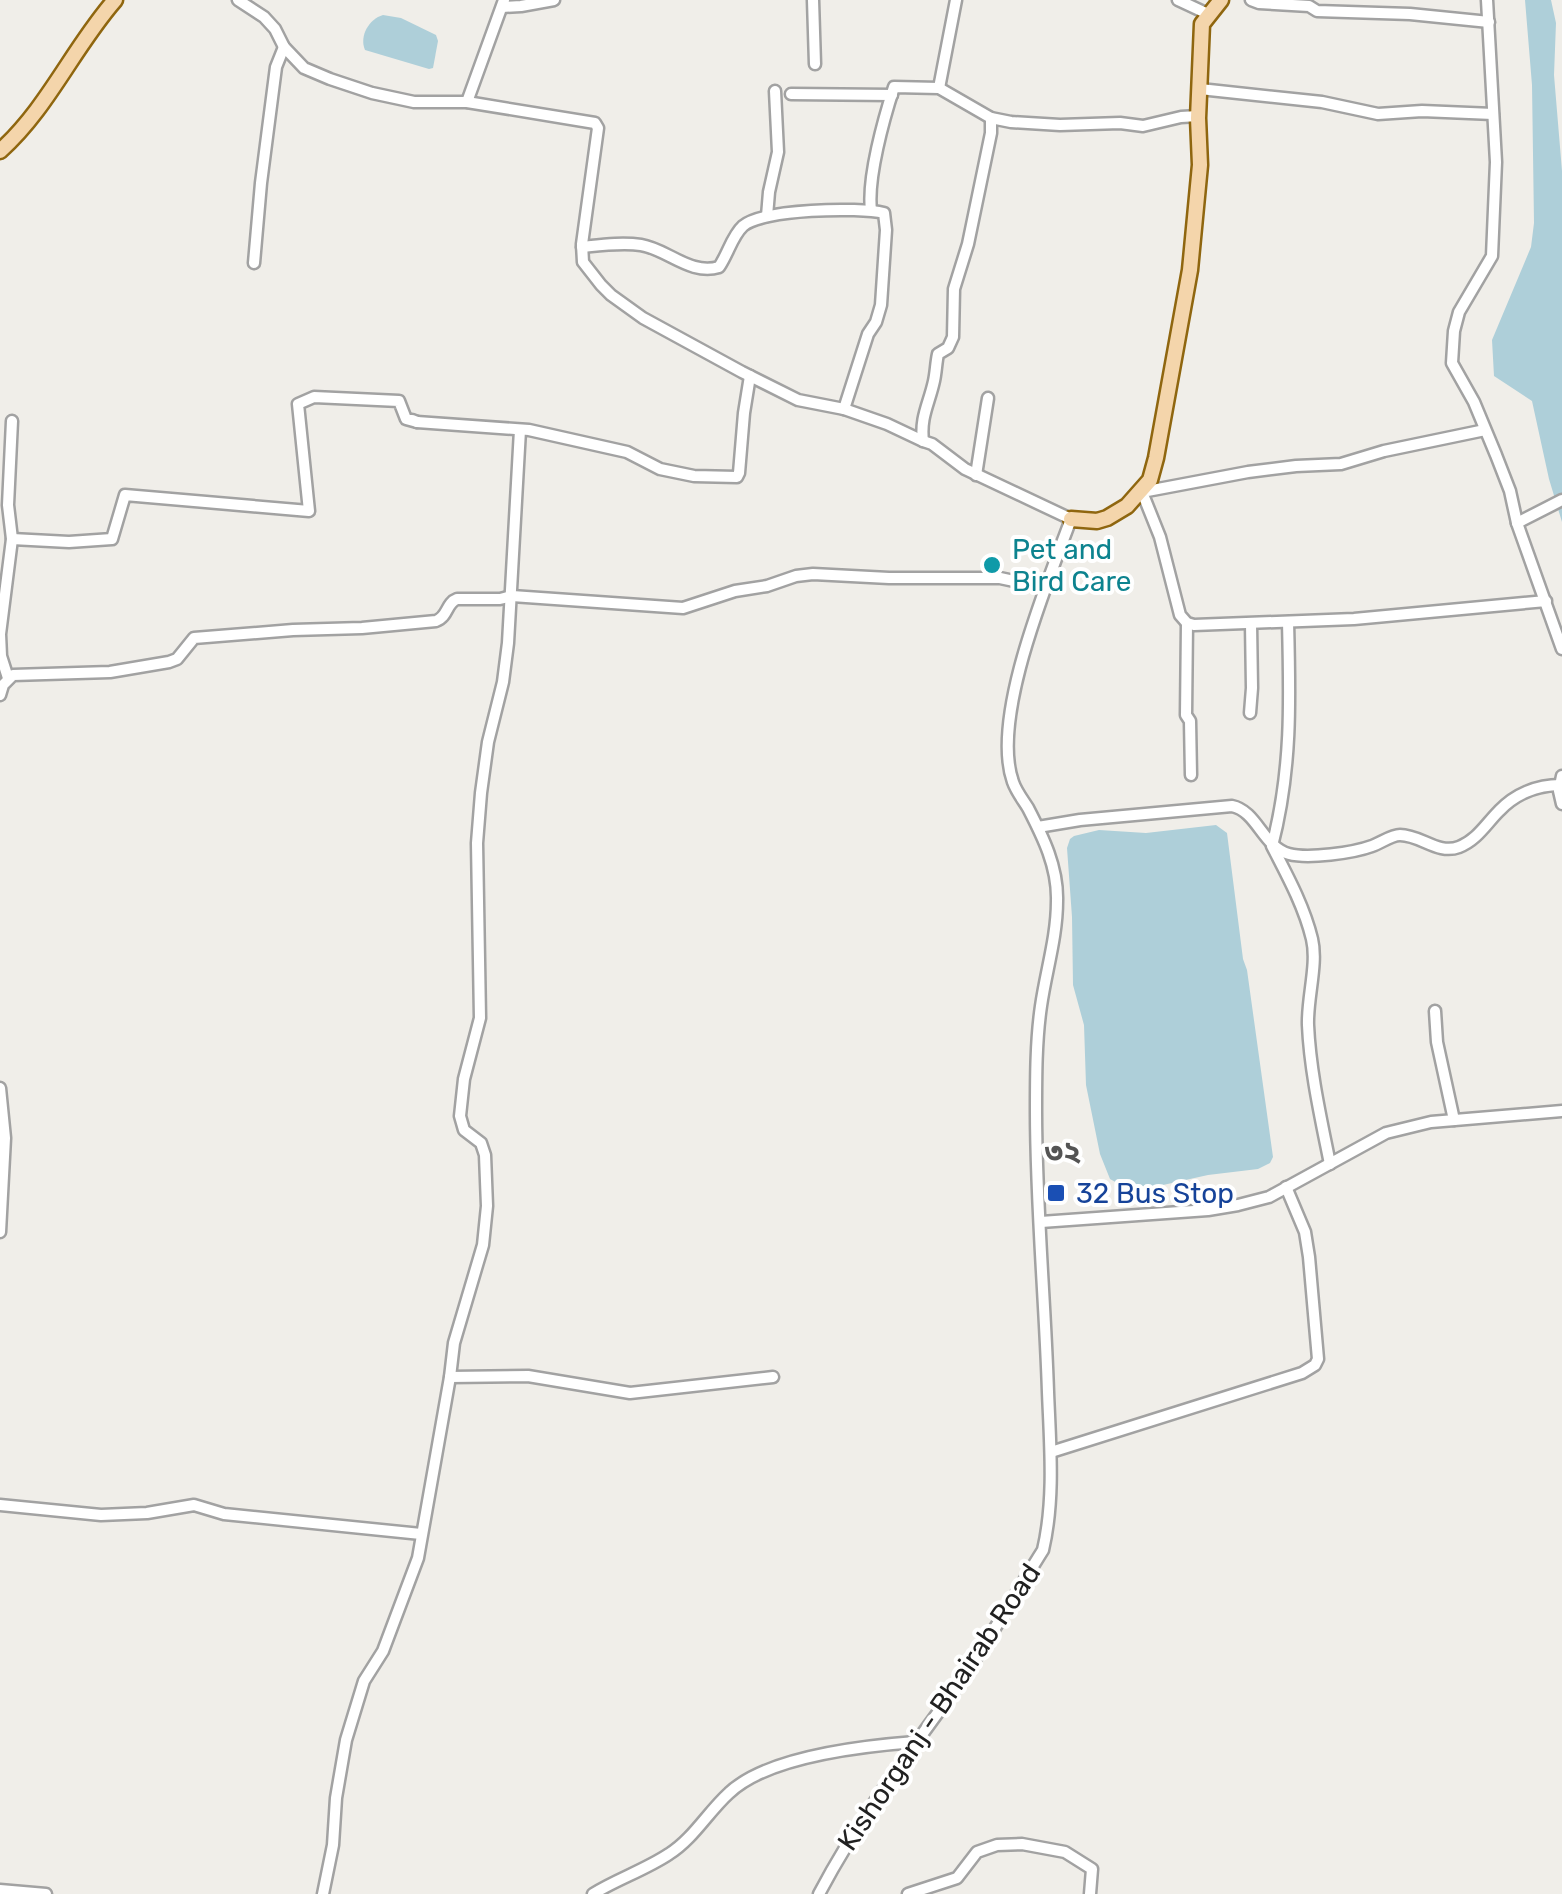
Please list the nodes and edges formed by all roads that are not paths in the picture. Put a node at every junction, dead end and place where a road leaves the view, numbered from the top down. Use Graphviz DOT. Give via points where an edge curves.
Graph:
graph roads {
  1 [pos="115,0"];
  2 [pos="238,0"];
  3 [pos="554,0"];
  4 [pos="813,0"];
  5 [pos="956,0"];
  6 [pos="1178,0"];
  7 [pos="1221,0"];
  8 [pos="1251,0"];
  9 [pos="1487,0"];
  10 [pos="503,4"];
  11 [pos="1208,14"];
  12 [pos="1489,22"];
  13 [pos="284,47"];
  14 [pos="815,64"];
  15 [pos="939,88"];
  16 [pos="1200,89"];
  17 [pos="775,90"];
  18 [pos="791,94"];
  19 [pos="892,95"];
  20 [pos="467,102"];
  21 [pos="1493,114"];
  22 [pos="1198,116"];
  23 [pos="991,118"];
  24 [pos="0,151"];
  25 [pos="871,210"];
  26 [pos="767,216"];
  27 [pos="582,248"];
  28 [pos="254,263"];
  29 [pos="750,376"];
  30 [pos="988,398"];
  31 [pos="844,409"];
  32 [pos="12,421"];
  33 [pos="520,430"];
  34 [pos="1484,430"];
  35 [pos="923,442"];
  36 [pos="976,475"];
  37 [pos="1142,492"];
  38 [pos="1562,500"];
  39 [pos="1071,519"];
  40 [pos="1517,523"];
  41 [pos="12,538"];
  42 [pos="1046,588"];
  43 [pos="512,596"];
  44 [pos="1546,601"];
  45 [pos="1288,622"];
  46 [pos="1188,623"];
  47 [pos="1251,624"];
  48 [pos="1562,650"];
  49 [pos="8,678"];
  50 [pos="0,695"];
  51 [pos="1250,712"];
  52 [pos="1191,775"];
  53 [pos="1561,781"];
  54 [pos="1562,804"];
  55 [pos="1038,827"];
  56 [pos="1272,846"];
  57 [pos="1435,1010"];
  58 [pos="0,1088"];
  59 [pos="1562,1111"];
  60 [pos="1454,1120"];
  61 [pos="1330,1164"];
  62 [pos="1286,1187"];
  63 [pos="1040,1222"];
  64 [pos="0,1232"];
  65 [pos="773,1377"];
  66 [pos="450,1378"];
  67 [pos="1050,1452"];
  68 [pos="0,1505"];
  69 [pos="421,1534"];
  70 [pos="915,1742"];
  71 [pos="0,1890"];
  72 [pos="46,1894"];
  73 [pos="323,1894"];
  74 [pos="593,1894"];
  75 [pos="818,1894"];
  76 [pos="908,1894"];
  77 [pos="1090,1894"];
  1 -- 24 [label="main road" via="29,122"];
  2 -- 13 [label="street" via="264,16"];
  3 -- 10 [label="street"];
  4 -- 14 [label="street"];
  5 -- 15 [label="street"];
  6 -- 11 [label="street"];
  7 -- 11 [label="main road"];
  8 -- 12 [label="street"];
  9 -- 12 [label="street"];
  10 -- 20 [label="street"];
  11 -- 16 [label="main road" via="1200,40"];
  12 -- 21 [label="street"];
  13 -- 20 [label="street" via="304,68 372,93"];
  13 -- 28 [label="street" via="276,67"];
  15 -- 19 [label="street" via="899,86"];
  15 -- 23 [label="street"];
  16 -- 21 [label="street" via="1378,114"];
  16 -- 22 [label="main road"];
  17 -- 26 [label="street" via="778,152"];
  18 -- 19 [label="street"];
  19 -- 25 [label="street" via="874,164"];
  20 -- 27 [label="street" via="597,126"];
  21 -- 34 [label="street" via="1492,256 1458,312 1452,363"];
  22 -- 23 [label="street" via="1144,126"];
  22 -- 37 [label="main road" via="1190,270 1156,458"];
  23 -- 35 [label="street" via="954,289 953,337 938,354"];
  25 -- 26 [label="street"];
  25 -- 31 [label="street" via="884,213 886,222 881,304"];
  26 -- 27 [label="street" via="747,222 719,267 710,270 640,245"];
  27 -- 29 [label="street" via="583,262 611,296"];
  29 -- 31 [label="street" via="798,400"];
  29 -- 33 [label="street" via="738,476 660,469 628,452"];
  30 -- 36 [label="street"];
  31 -- 35 [label="street"];
  32 -- 41 [label="street"];
  33 -- 41 [label="street" via="414,421 406,419 399,400 314,397 298,404 309,510 125,495 112,540"];
  33 -- 43 [label="street"];
  34 -- 37 [label="street" via="1341,464 1248,472"];
  34 -- 40 [label="street"];
  35 -- 36 [label="street"];
  36 -- 39 [label="street"];
  37 -- 39 [label="main road" via="1107,518"];
  37 -- 46 [label="street" via="1175,604"];
  38 -- 40 [label="street"];
  39 -- 42 [label="street, Kishorganj - Bhairab Road"];
  40 -- 44 [label="street"];
  41 -- 49 [label="street" via="0,634"];
  42 -- 43 [label="street" via="1000,578 813,574 678,608"];
  42 -- 55 [label="street, Kishorganj - Bhairab Road" via="1016,684 1008,759 1013,784"];
  43 -- 49 [label="street" via="454,600 436,621 203,637 190,640 177,659 150,667"];
  43 -- 66 [label="street" via="481,793 481,1006 460,1116 464,1130 484,1148 487,1206"];
  44 -- 45 [label="street"];
  44 -- 48 [label="street"];
  45 -- 47 [label="street"];
  45 -- 56 [label="street" via="1288,766"];
  46 -- 47 [label="street"];
  46 -- 52 [label="street"];
  47 -- 51 [label="street"];
  49 -- 50 [label="street"];
  53 -- 54 [label="street"];
  53 -- 56 [label="street" via="1506,804 1482,832 1453,849 1400,835 1334,854 1292,855"];
  55 -- 56 [label="street" via="1232,806"];
  55 -- 63 [label="street, Kishorganj - Bhairab Road" via="1058,901 1038,1026"];
  56 -- 61 [label="street" via="1312,939 1308,1024"];
  57 -- 60 [label="street"];
  58 -- 64 [label="street"];
  59 -- 60 [label="street"];
  60 -- 61 [label="street" via="1386,1132"];
  61 -- 62 [label="street"];
  62 -- 63 [label="street" via="1270,1197 1208,1210"];
  62 -- 67 [label="street" via="1305,1232 1314,1365"];
  63 -- 67 [label="street, Kishorganj - Bhairab Road"];
  65 -- 66 [label="street" via="630,1393 528,1376"];
  66 -- 69 [label="street"];
  67 -- 70 [label="street, Kishorganj - Bhairab Road" via="1043,1550"];
  68 -- 69 [label="street" via="100,1515 194,1505 224,1514"];
  69 -- 73 [label="street" via="405,1594 364,1680 346,1740"];
  70 -- 74 [label="street" via="831,1752 763,1772 729,1793 674,1851"];
  70 -- 75 [label="street, Kishorganj - Bhairab Road"];
  71 -- 72 [label="street"];
  76 -- 77 [label="street" via="957,1878 977,1852 1022,1844 1065,1852 1092,1868"];
}
